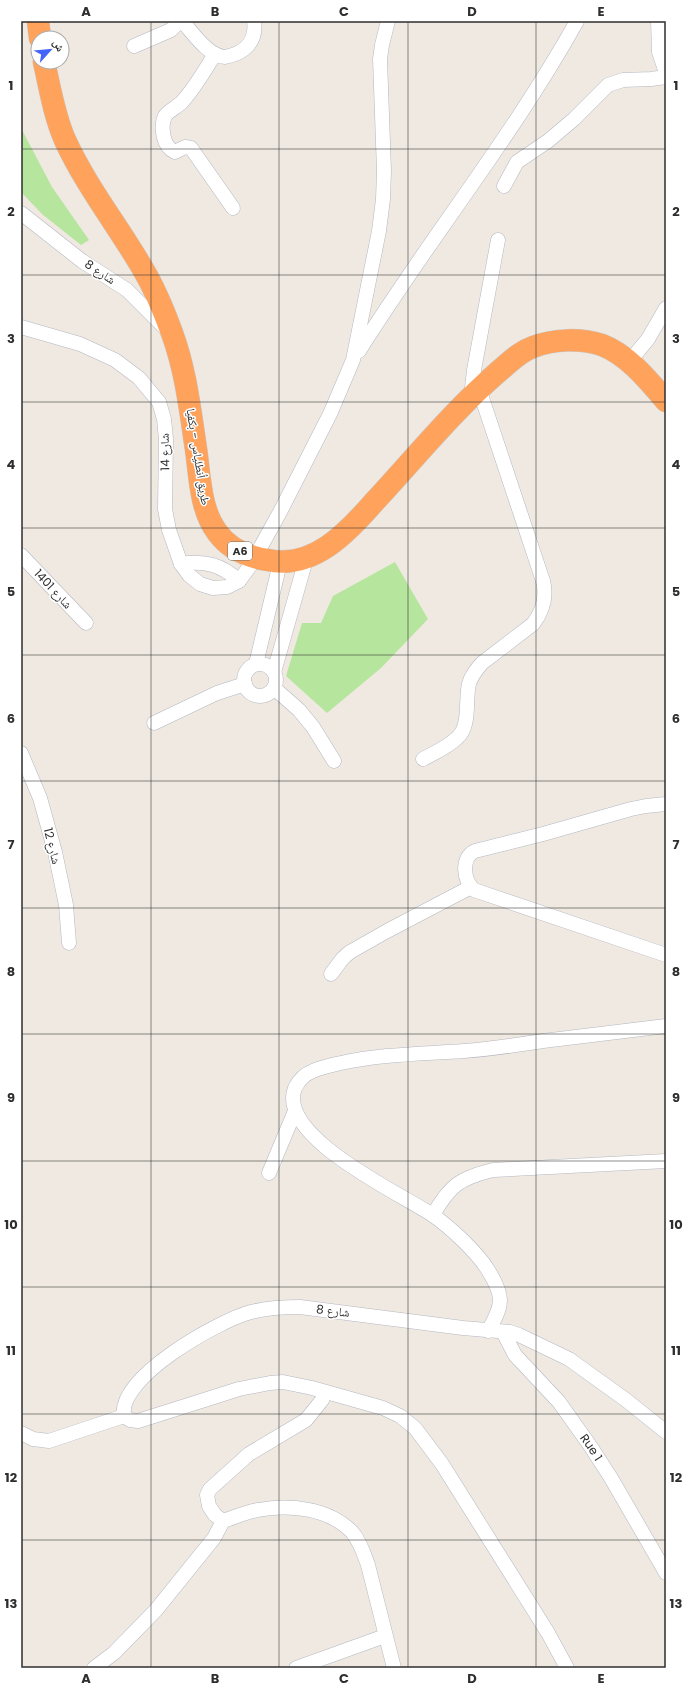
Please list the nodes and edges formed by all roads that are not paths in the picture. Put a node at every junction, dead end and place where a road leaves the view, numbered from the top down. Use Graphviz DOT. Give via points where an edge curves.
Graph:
graph roads {
  1 [pos="181,21"];
  2 [pos="254,21"];
  3 [pos="263,21"];
  4 [pos="388,21"];
  5 [pos="577,21"];
  6 [pos="658,21"];
  7 [pos="254,36"];
  8 [pos="134,46"];
  9 [pos="215,54"];
  10 [pos="46,70"];
  11 [pos="666,73"];
  12 [pos="666,77"];
  13 [pos="504,186"];
  14 [pos="233,208"];
  15 [pos="21,213"];
  16 [pos="498,240"];
  17 [pos="366,298"];
  18 [pos="390,302"];
  19 [pos="666,308"];
  20 [pos="21,327"];
  21 [pos="173,337"];
  22 [pos="353,360"];
  23 [pos="629,362"];
  24 [pos="475,393"];
  25 [pos="666,402"];
  26 [pos="231,546"];
  27 [pos="21,555"];
  28 [pos="307,556"];
  29 [pos="254,558"];
  30 [pos="280,563"];
  31 [pos="181,564"];
  32 [pos="218,566"];
  33 [pos="239,581"];
  34 [pos="86,623"];
  35 [pos="256,664"];
  36 [pos="274,672"];
  37 [pos="244,684"];
  38 [pos="274,688"];
  39 [pos="154,723"];
  40 [pos="21,754"];
  41 [pos="422,759"];
  42 [pos="334,761"];
  43 [pos="666,804"];
  44 [pos="471,888"];
  45 [pos="69,943"];
  46 [pos="666,955"];
  47 [pos="331,974"];
  48 [pos="666,1026"];
  49 [pos="295,1111"];
  50 [pos="666,1161"];
  51 [pos="269,1173"];
  52 [pos="433,1215"];
  53 [pos="488,1331"];
  54 [pos="503,1332"];
  55 [pos="325,1392"];
  56 [pos="124,1416"];
  57 [pos="666,1432"];
  58 [pos="21,1433"];
  59 [pos="223,1520"];
  60 [pos="666,1573"];
  61 [pos="385,1636"];
  62 [pos="94,1668"];
  63 [pos="296,1668"];
  64 [pos="394,1668"];
  65 [pos="567,1668"];
  1 -- 8 [label="street" via="171,30"];
  1 -- 9 [label="street"];
  2 -- 7 [label="street"];
  3 -- 7 [label="street"];
  4 -- 17 [label="street" via="380,59 384,199"];
  5 -- 18 [label="street" via="528,101"];
  6 -- 11 [label="street" via="659,52"];
  7 -- 9 [label="street" via="249,45 231,55 223,57"];
  9 -- 14 [label="street" via="182,102 166,114 163,134 175,152 185,147 191,148"];
  10 -- 21 [label="highway, طريق أنطلياس - بكفيا / A6" via="58,123 71,152 144,270"];
  12 -- 13 [label="street" via="623,80 608,85 548,141 517,162"];
  15 -- 21 [label="street, شارع 8" via="82,261 127,290"];
  16 -- 24 [label="street" via="474,370"];
  17 -- 18 [label="street" via="378,305"];
  17 -- 22 [label="street"];
  18 -- 22 [label="street"];
  19 -- 23 [label="street" via="648,339"];
  20 -- 31 [label="street, شارع 14" via="80,344 115,360 139,378 159,402 166,439 165,509 169,530"];
  21 -- 26 [label="highway, طريق أنطلياس - بكفيا / A6" via="188,392 205,505 216,531"];
  22 -- 29 [label="street" via="326,421 266,540"];
  23 -- 24 [label="highway, طريق أنطلياس - بكفيا / A6" via="590,342 547,343 519,354"];
  23 -- 25 [label="highway, طريق أنطلياس - بكفيا / A6"];
  24 -- 28 [label="highway, طريق أنطلياس - بكفيا / A6" via="347,531 326,548"];
  24 -- 41 [label="street" via="543,581 544,603 533,624 476,669 469,685 462,733 452,742"];
  26 -- 29 [label="highway, طريق أنطلياس - بكفيا / A6"];
  26 -- 32 [label="street"];
  27 -- 34 [label="street, شارع 1401"];
  28 -- 30 [label="highway, طريق أنطلياس - بكفيا / A6"];
  28 -- 36 [label="street"];
  29 -- 30 [label="highway, طريق أنطلياس - بكفيا / A6"];
  29 -- 33 [label="street"];
  30 -- 35 [label="street"];
  31 -- 32 [label="street" via="206,562"];
  31 -- 33 [label="street, شارع 14" via="200,584 213,588 227,587"];
  32 -- 33 [label="street" via="230,572"];
  35 -- 36 [label="street" via="265,665"];
  35 -- 37 [label="street" via="245,674"];
  36 -- 38 [label="street"];
  37 -- 38 [label="street" via="251,693 261,696"];
  37 -- 39 [label="street"];
  38 -- 42 [label="street" via="299,710 313,727"];
  40 -- 45 [label="street, شارع 12" via="40,798 55,852 66,905"];
  43 -- 44 [label="street" via="631,809 472,852 465,867"];
  44 -- 46 [label="street"];
  44 -- 47 [label="street" via="350,952"];
  48 -- 49 [label="street" via="465,1051 359,1059 314,1070 304,1076 295,1088"];
  49 -- 51 [label="street"];
  49 -- 52 [label="street" via="319,1143 350,1166"];
  50 -- 52 [label="street" via="493,1170 466,1178 454,1186"];
  52 -- 53 [label="street" via="482,1260 493,1278 500,1303"];
  53 -- 54 [label="street, شارع 8"];
  53 -- 56 [label="street, شارع 8" via="300,1307 279,1307 252,1312 233,1318 178,1348 158,1363 128,1396 123,1410"];
  54 -- 57 [label="street, شارع 8" via="519,1335 569,1359"];
  54 -- 60 [label="street, Rue 1" via="515,1355 559,1402 591,1447"];
  55 -- 56 [label="street" via="299,1385 270,1383 239,1389 138,1421"];
  55 -- 59 [label="street" via="322,1400 306,1420 249,1454 210,1489 207,1495 208,1506"];
  55 -- 65 [label="street" via="383,1408 400,1416 415,1428 442,1464"];
  56 -- 58 [label="street" via="49,1441 33,1439"];
  59 -- 61 [label="street" via="259,1510 298,1508 331,1517 343,1525 352,1532 364,1551"];
  59 -- 62 [label="street" via="214,1538 156,1610 114,1653"];
  61 -- 63 [label="street"];
  61 -- 64 [label="street"];
}
